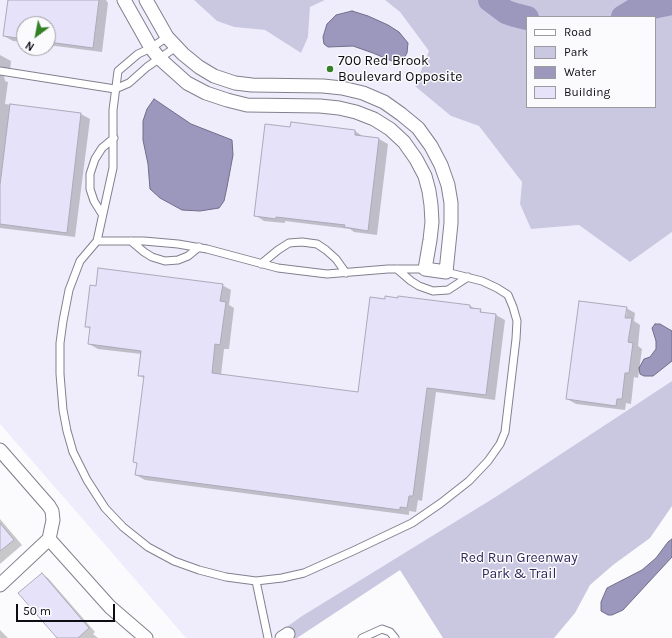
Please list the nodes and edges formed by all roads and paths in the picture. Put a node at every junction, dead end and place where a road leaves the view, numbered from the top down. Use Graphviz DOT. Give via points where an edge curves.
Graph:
graph roads {
  1 [pos="124,0"];
  2 [pos="146,0"];
  3 [pos="171,42"];
  4 [pos="155,53"];
  5 [pos="0,71"];
  6 [pos="115,89"];
  7 [pos="114,138"];
  8 [pos="102,214"];
  9 [pos="96,241"];
  10 [pos="131,241"];
  11 [pos="199,247"];
  12 [pos="261,264"];
  13 [pos="396,269"];
  14 [pos="425,269"];
  15 [pos="346,272"];
  16 [pos="446,272"];
  17 [pos="468,277"];
  18 [pos="0,450"];
  19 [pos="49,539"];
  20 [pos="256,581"];
  21 [pos="0,585"];
  22 [pos="146,638"];
  23 [pos="268,638"];
  24 [pos="362,638"];
  25 [pos="395,638"];
  1 -- 4 [label="street"];
  2 -- 3 [label="street"];
  3 -- 4 [label="lane"];
  3 -- 4 [label="lane"];
  3 -- 16 [label="street" via="199,67 214,76 252,85 342,88 377,99 418,128 441,164 448,186 451,223"];
  4 -- 6 [label="lane" via="147,67 129,82"];
  4 -- 6 [label="lane" via="138,54 118,71"];
  4 -- 14 [label="street" via="187,82 206,93 227,100 247,105 339,108 374,119 390,129 404,142 416,159 429,191 432,222"];
  5 -- 6 [label="lane"];
  6 -- 7 [label="lane"];
  7 -- 8 [label="lane" via="113,168"];
  7 -- 8 [label="lane" via="94,159 90,174 90,189"];
  8 -- 9 [label="lane"];
  9 -- 10 [label="lane"];
  9 -- 20 [label="lane" via="80,261 69,290 60,343 63,410 73,452 105,508 148,547 174,561 199,570"];
  10 -- 11 [label="lane"];
  10 -- 11 [label="lane" via="152,257 165,261 188,256"];
  11 -- 12 [label="lane"];
  12 -- 15 [label="lane" via="304,273"];
  12 -- 15 [label="lane" via="289,243 302,242 317,244 326,250"];
  13 -- 14 [label="lane"];
  13 -- 15 [label="lane"];
  13 -- 17 [label="lane" via="415,284 432,291 448,290"];
  14 -- 16 [label="street"];
  16 -- 17 [label="lane"];
  17 -- 20 [label="lane" via="482,280 508,295 517,321 505,432 500,444 469,482 412,523 304,572"];
  18 -- 19 [label="street" via="52,511"];
  19 -- 21 [label="street"];
  19 -- 22 [label="street" via="110,607"];
  20 -- 23 [label="lane"];
  24 -- 25 [label="lane" via="382,629 390,632"];
}
